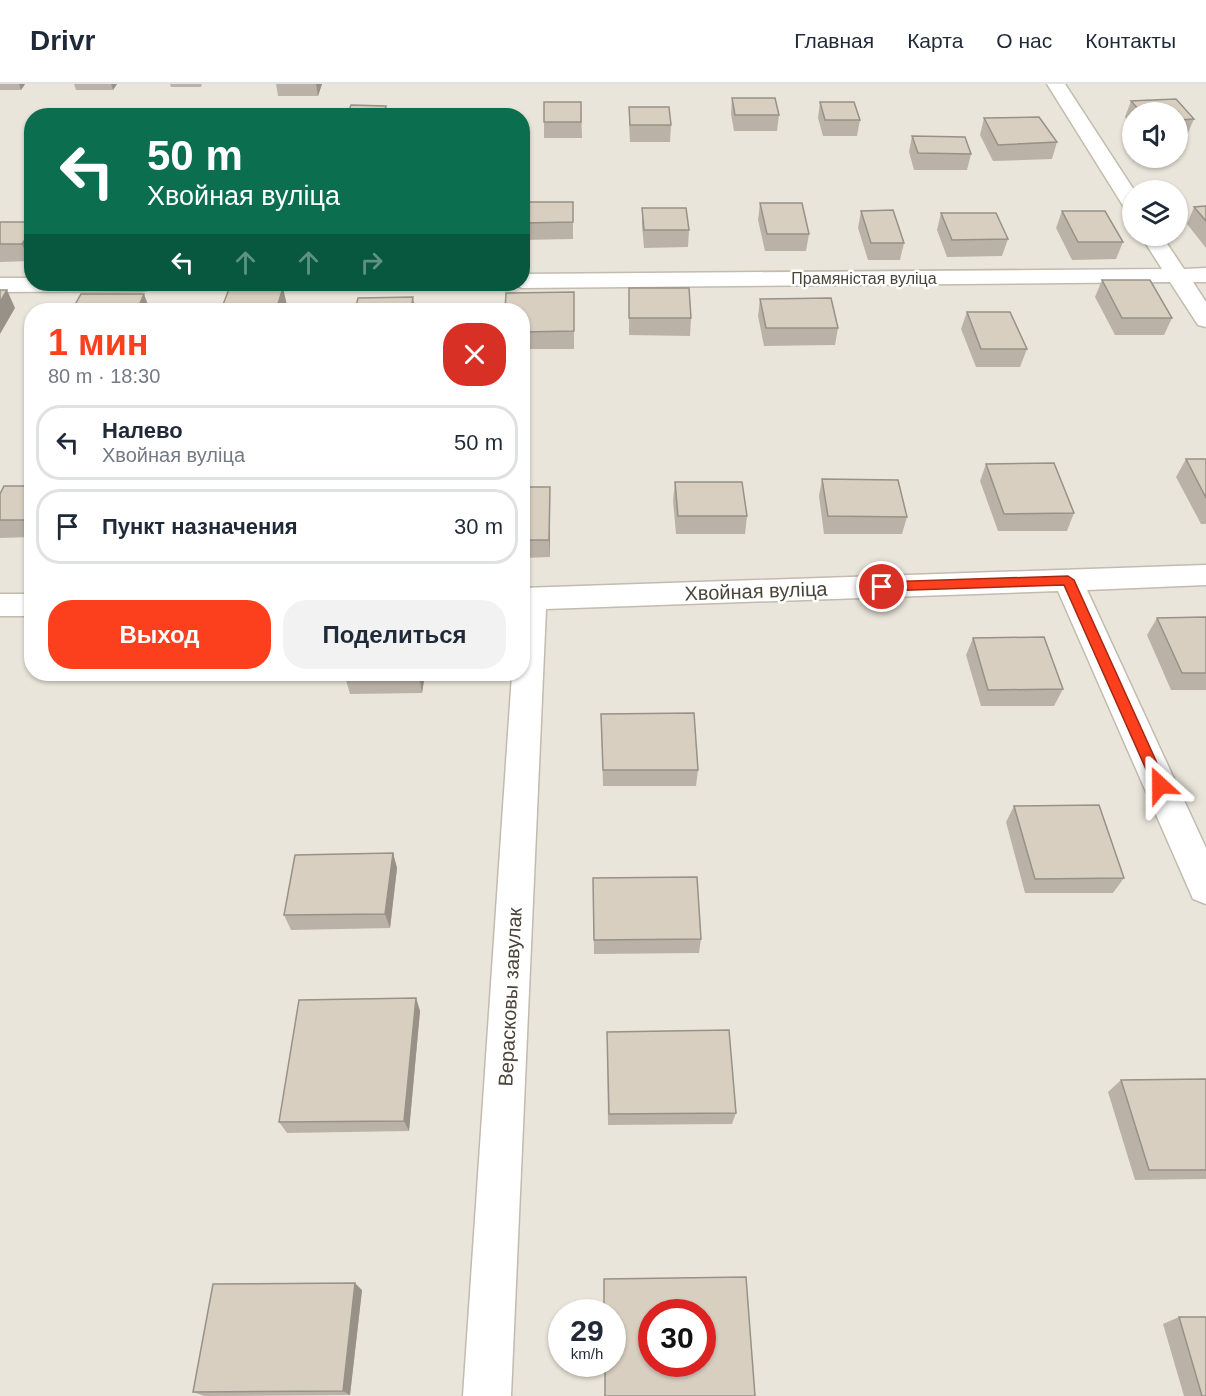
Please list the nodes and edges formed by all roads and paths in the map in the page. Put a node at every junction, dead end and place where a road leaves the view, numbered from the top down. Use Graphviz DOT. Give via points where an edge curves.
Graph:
graph roads {
  1 [pos="1056,84"];
  2 [pos="1122,188"];
  3 [pos="1159,246"];
  4 [pos="1178,275"];
  5 [pos="1206,275"];
  6 [pos="530,280"];
  7 [pos="0,285"];
  8 [pos="24,285"];
  9 [pos="1206,320"];
  10 [pos="1206,575"];
  11 [pos="1068,580"];
  12 [pos="530,599"];
  13 [pos="0,605"];
  14 [pos="24,605"];
  15 [pos="523,681"];
  16 [pos="1206,888"];
  17 [pos="487,1396"];
  1 -- 2 [label="street"];
  3 -- 4 [label="street"];
  4 -- 5 [label="street, Прамяністая вуліца"];
  4 -- 6 [label="street, Прамяністая вуліца"];
  4 -- 9 [label="street"];
  7 -- 8 [label="street"];
  10 -- 11 [label="street, Хвойная вуліца"];
  11 -- 12 [label="street, Хвойная вуліца"];
  11 -- 16 [label="street"];
  13 -- 14 [label="street"];
  15 -- 17 [label="street, Верасковы завулак"];
}
